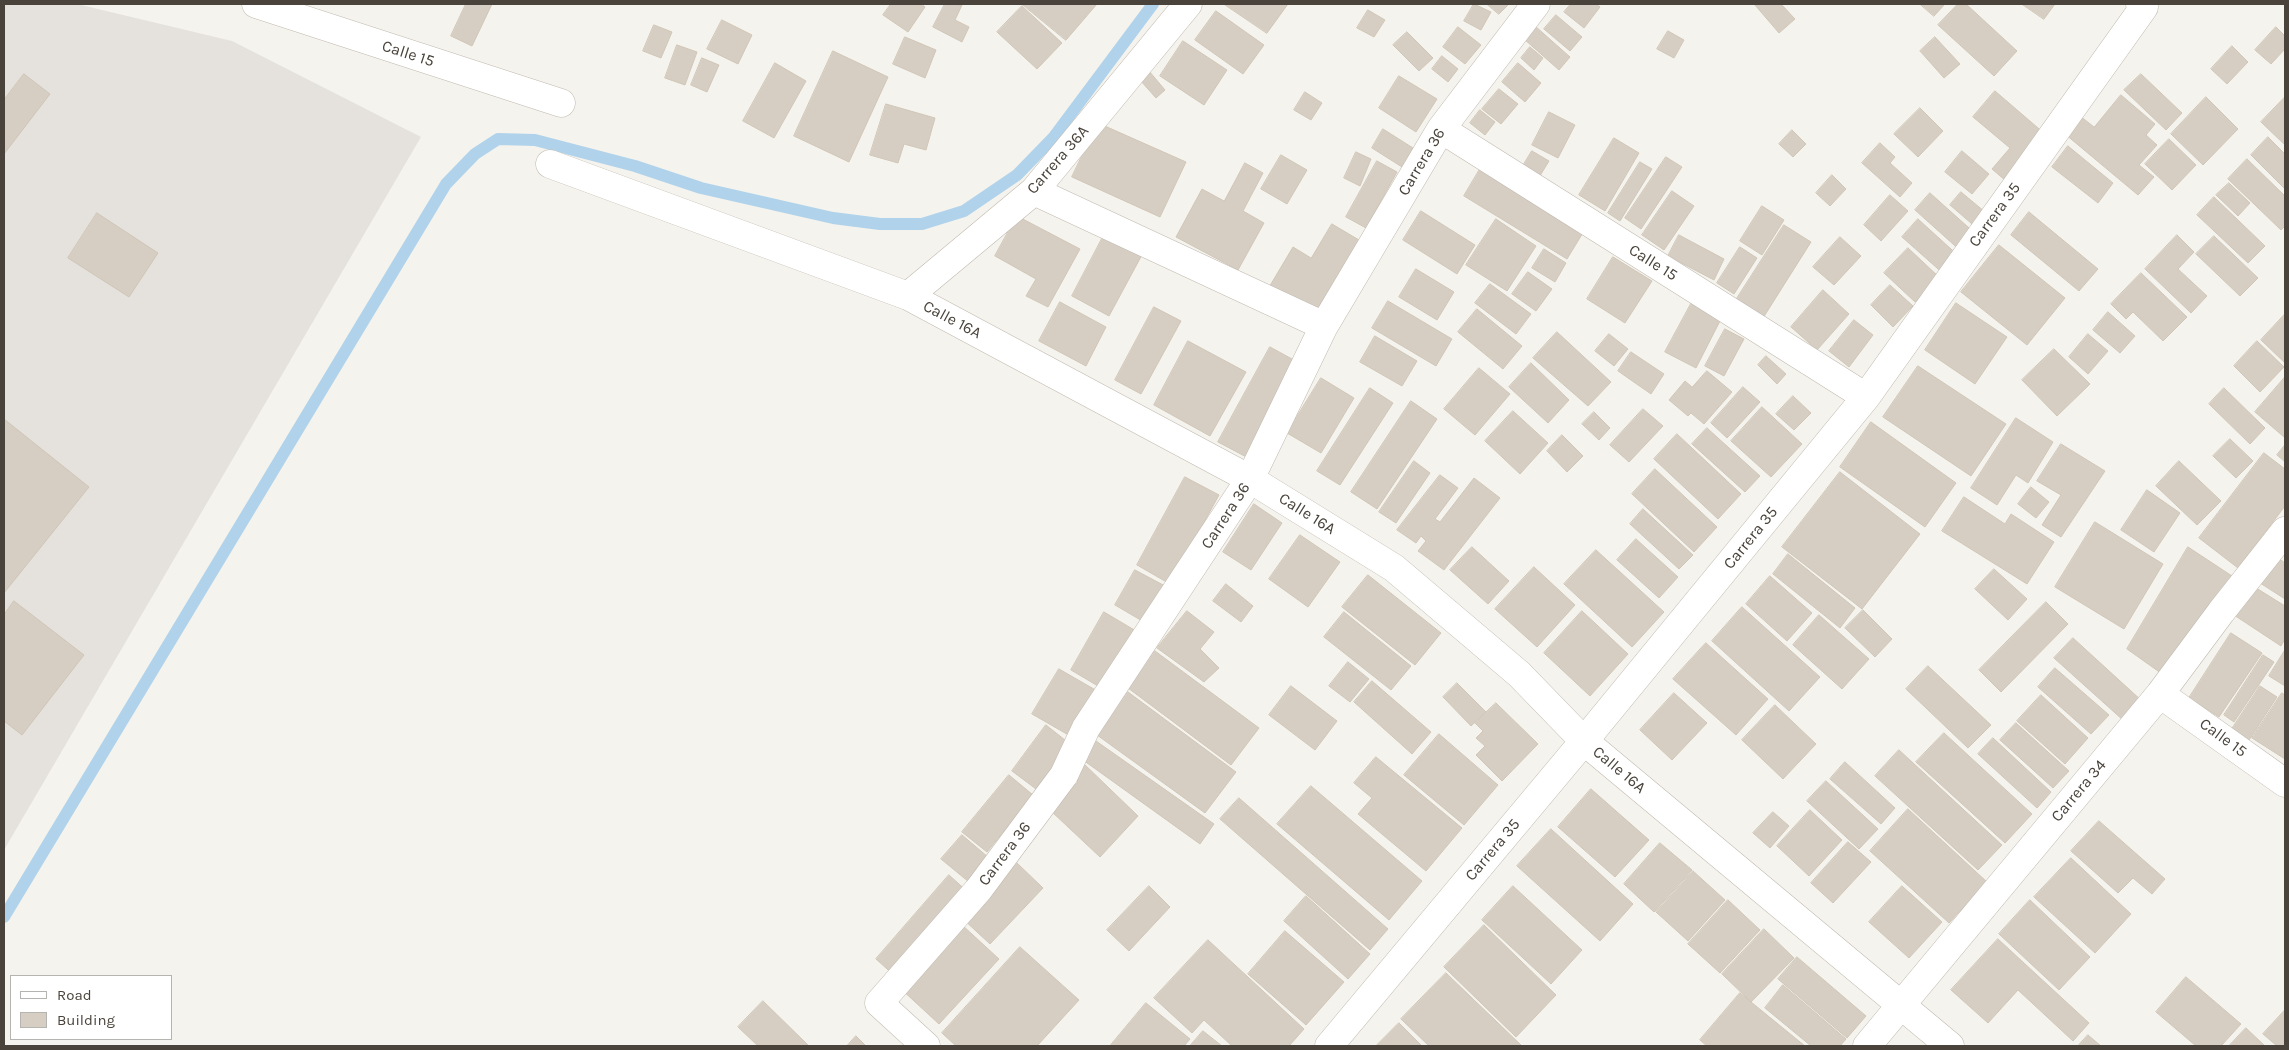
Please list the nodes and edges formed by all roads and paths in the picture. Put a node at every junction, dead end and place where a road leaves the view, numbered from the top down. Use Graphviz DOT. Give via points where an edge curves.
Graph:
graph roads {
  1 [pos="256,4"];
  2 [pos="1188,4"];
  3 [pos="1536,4"];
  4 [pos="2142,5"];
  5 [pos="561,103"];
  6 [pos="1441,129"];
  7 [pos="550,164"];
  8 [pos="1034,191"];
  9 [pos="908,296"];
  10 [pos="1324,326"];
  11 [pos="1866,397"];
  12 [pos="1250,480"];
  13 [pos="2285,531"];
  14 [pos="2160,694"];
  15 [pos="1584,741"];
  16 [pos="2285,783"];
  17 [pos="1903,1005"];
  18 [pos="926,1046"];
  19 [pos="1329,1046"];
  20 [pos="1867,1046"];
  21 [pos="1950,1046"];
  1 -- 5 [label="street, Calle 15"];
  2 -- 8 [label="street, Carrera 36A"];
  3 -- 6 [label="street, Carrera 36"];
  4 -- 11 [label="street, Carrera 35"];
  6 -- 10 [label="street, Carrera 36"];
  6 -- 11 [label="street, Calle 15"];
  7 -- 9 [label="street, Calle 16A"];
  8 -- 9 [label="street, Carrera 36A"];
  8 -- 10 [label="street"];
  9 -- 12 [label="street, Calle 16A"];
  10 -- 12 [label="street, Carrera 36"];
  11 -- 15 [label="street, Carrera 35"];
  12 -- 15 [label="street, Calle 16A" via="1394,568 1519,674"];
  12 -- 18 [label="street, Carrera 36" via="1086,728 1064,775 979,890 879,1003"];
  13 -- 14 [label="street, Carrera 34"];
  14 -- 16 [label="street, Calle 15"];
  14 -- 17 [label="street, Carrera 34"];
  15 -- 17 [label="street, Calle 16A"];
  15 -- 19 [label="street, Carrera 35"];
  17 -- 20 [label="street, Carrera 34"];
  17 -- 21 [label="street, Calle 16A"];
}
